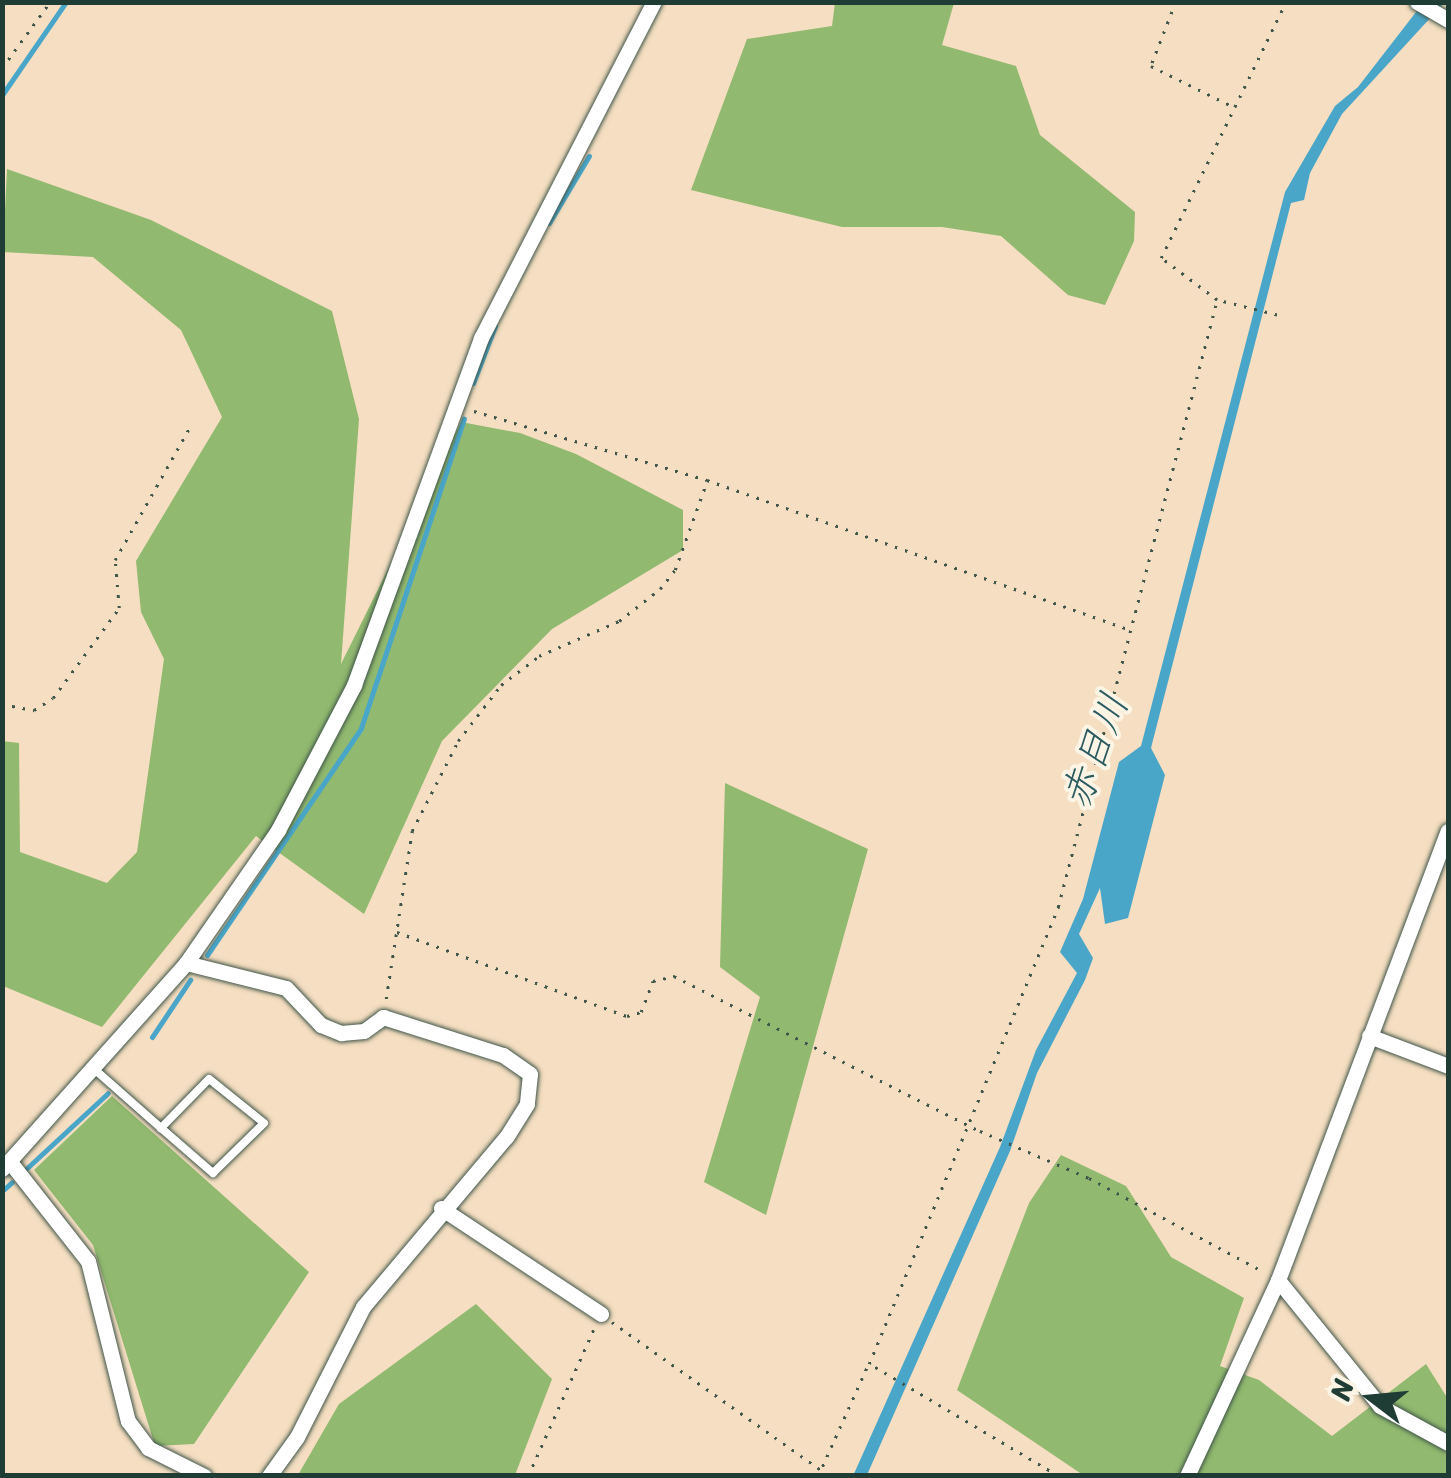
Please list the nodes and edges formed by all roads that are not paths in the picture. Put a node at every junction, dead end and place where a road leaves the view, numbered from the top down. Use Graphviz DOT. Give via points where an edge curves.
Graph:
graph roads {
  1 [pos="654,2"];
  2 [pos="1417,2"];
  3 [pos="1448,20"];
  4 [pos="1448,831"];
  5 [pos="186,963"];
  6 [pos="1370,1036"];
  7 [pos="1448,1066"];
  8 [pos="93,1068"];
  9 [pos="162,1128"];
  10 [pos="6,1166"];
  11 [pos="440,1208"];
  12 [pos="1278,1280"];
  13 [pos="601,1314"];
  14 [pos="1448,1443"];
  15 [pos="204,1476"];
  16 [pos="269,1476"];
  17 [pos="1187,1476"];
  1 -- 5 [label="street" via="520,250 454,404 354,685 278,830"];
  2 -- 3 [label="street"];
  4 -- 6 [label="street"];
  5 -- 8 [label="street"];
  5 -- 11 [label="street" via="286,988 321,1025 341,1033 364,1031 383,1017 504,1055 530,1074 527,1104 506,1137"];
  6 -- 7 [label="street"];
  6 -- 12 [label="street"];
  8 -- 9 [label="lane"];
  8 -- 10 [label="street"];
  9 -- 9 [label="lane" via="213,1173 264,1123 210,1079"];
  10 -- 15 [label="street" via="88,1261 128,1421 148,1448"];
  11 -- 13 [label="street"];
  11 -- 16 [label="street" via="363,1307 297,1436"];
  12 -- 14 [label="street" via="1380,1406"];
  12 -- 17 [label="street"];
}
